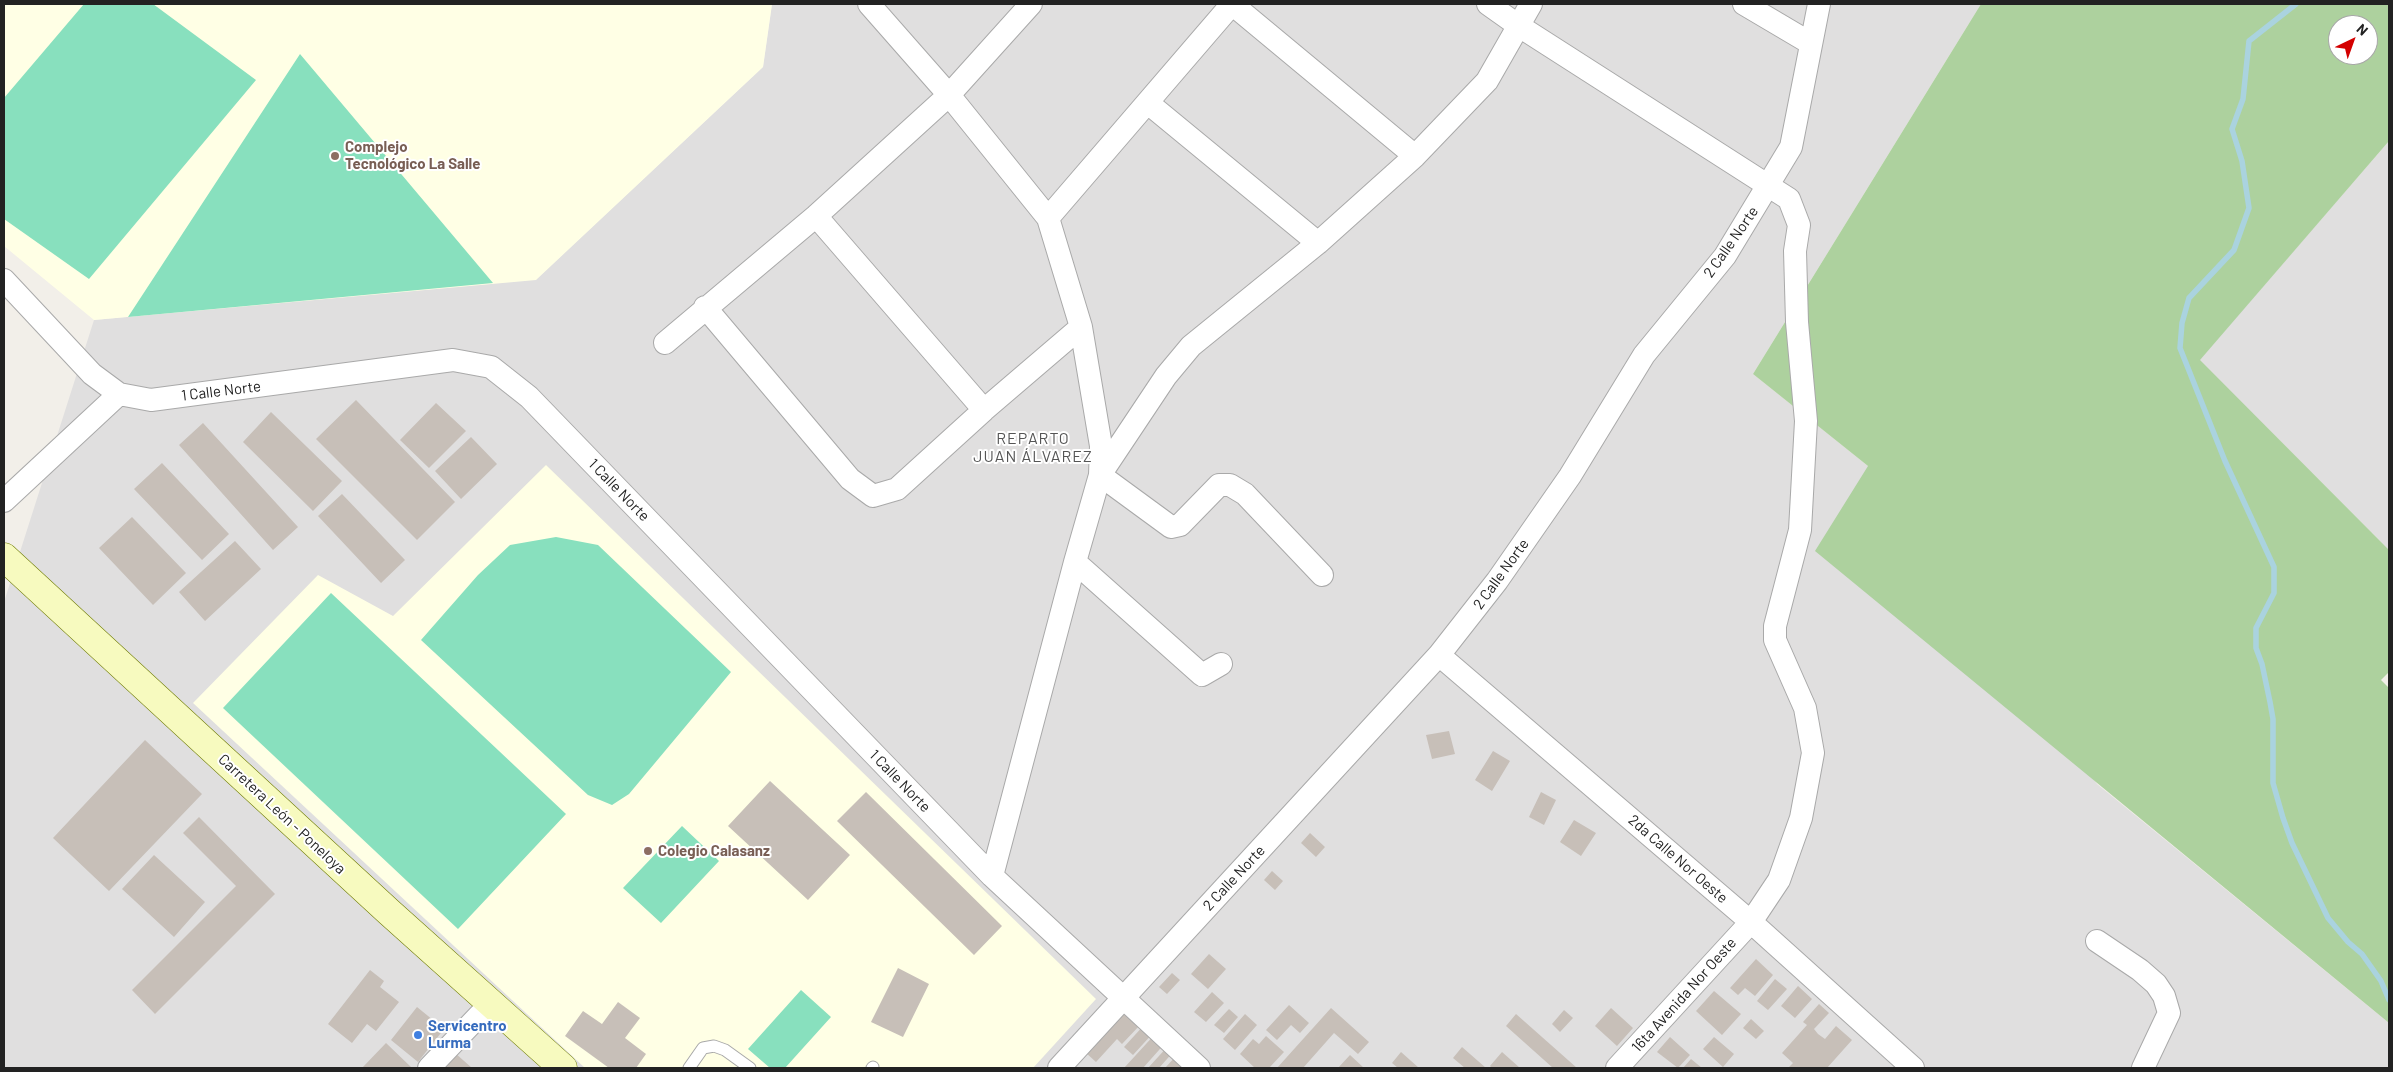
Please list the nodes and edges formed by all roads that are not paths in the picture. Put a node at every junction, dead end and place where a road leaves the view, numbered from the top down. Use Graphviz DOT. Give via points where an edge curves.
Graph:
graph roads {
  1 [pos="869,4"];
  2 [pos="1031,4"];
  3 [pos="1232,4"];
  4 [pos="1488,4"];
  5 [pos="1531,4"];
  6 [pos="1744,4"];
  7 [pos="1819,4"];
  8 [pos="1519,26"];
  9 [pos="1810,43"];
  10 [pos="949,95"];
  11 [pos="1148,103"];
  12 [pos="1415,156"];
  13 [pos="1768,188"];
  14 [pos="816,216"];
  15 [pos="1048,218"];
  16 [pos="1318,243"];
  17 [pos="4,280"];
  18 [pos="705,307"];
  19 [pos="1082,327"];
  20 [pos="665,342"];
  21 [pos="119,394"];
  22 [pos="984,410"];
  23 [pos="1100,475"];
  24 [pos="4,501"];
  25 [pos="4,557"];
  26 [pos="1075,562"];
  27 [pos="1322,575"];
  28 [pos="1438,655"];
  29 [pos="1222,664"];
  30 [pos="992,876"];
  31 [pos="1751,922"];
  32 [pos="2097,941"];
  33 [pos="1122,999"];
  34 [pos="492,1002"];
  35 [pos="429,1068"];
  36 [pos="563,1068"];
  37 [pos="689,1068"];
  38 [pos="750,1068"];
  39 [pos="1059,1068"];
  40 [pos="1199,1068"];
  41 [pos="1617,1068"];
  42 [pos="1913,1068"];
  43 [pos="2143,1068"];
  1 -- 10 [label="street"];
  2 -- 10 [label="street"];
  3 -- 11 [label="street"];
  3 -- 12 [label="street"];
  4 -- 8 [label="street, 16ta Avenida Nor Oeste"];
  5 -- 8 [label="street"];
  6 -- 9 [label="street"];
  7 -- 9 [label="street, 2 Calle Norte"];
  8 -- 12 [label="street" via="1487,81"];
  8 -- 13 [label="street, 16ta Avenida Nor Oeste"];
  9 -- 13 [label="street, 2 Calle Norte" via="1791,147"];
  10 -- 14 [label="street"];
  10 -- 15 [label="street"];
  11 -- 15 [label="street"];
  11 -- 16 [label="street"];
  12 -- 16 [label="street"];
  13 -- 28 [label="street, 2 Calle Norte" via="1725,256 1644,355 1570,476 1497,581"];
  13 -- 31 [label="street, 16ta Avenida Nor Oeste" via="1789,199 1799,225 1795,251 1797,322 1806,421 1800,530 1775,626 1776,640 1805,708 1812,753 1801,818 1780,880"];
  14 -- 18 [label="street"];
  14 -- 22 [label="street"];
  15 -- 19 [label="street"];
  16 -- 23 [label="street" via="1192,346 1166,376"];
  17 -- 21 [label="street, 1 Calle Norte" via="92,374"];
  18 -- 20 [label="street"];
  18 -- 22 [label="street" via="850,479 873,496 897,489"];
  19 -- 22 [label="street"];
  19 -- 23 [label="street" via="1101,446"];
  21 -- 24 [label="street"];
  21 -- 30 [label="street, 1 Calle Norte" via="152,400 453,360 491,367 529,397"];
  23 -- 26 [label="street"];
  23 -- 27 [label="street" via="1171,527 1180,525 1219,485 1230,485 1245,494"];
  25 -- 34 [label="main road, Carretera León - Poneloya" via="389,912"];
  26 -- 29 [label="street" via="1202,675"];
  26 -- 30 [label="street"];
  28 -- 31 [label="street, 2da Calle Nor Oeste"];
  28 -- 33 [label="street, 2 Calle Norte"];
  30 -- 33 [label="street, 1 Calle Norte"];
  31 -- 41 [label="street, 16ta Avenida Nor Oeste"];
  31 -- 42 [label="street, 2da Calle Nor Oeste"];
  32 -- 43 [label="street" via="2140,970 2164,996 2169,1013"];
  33 -- 39 [label="street, 2 Calle Norte"];
  33 -- 40 [label="street, 1 Calle Norte"];
  34 -- 35 [label="street"];
  34 -- 36 [label="main road, Carretera León - Poneloya"];
  37 -- 38 [label="lane" via="703,1048 714,1046"];
}
